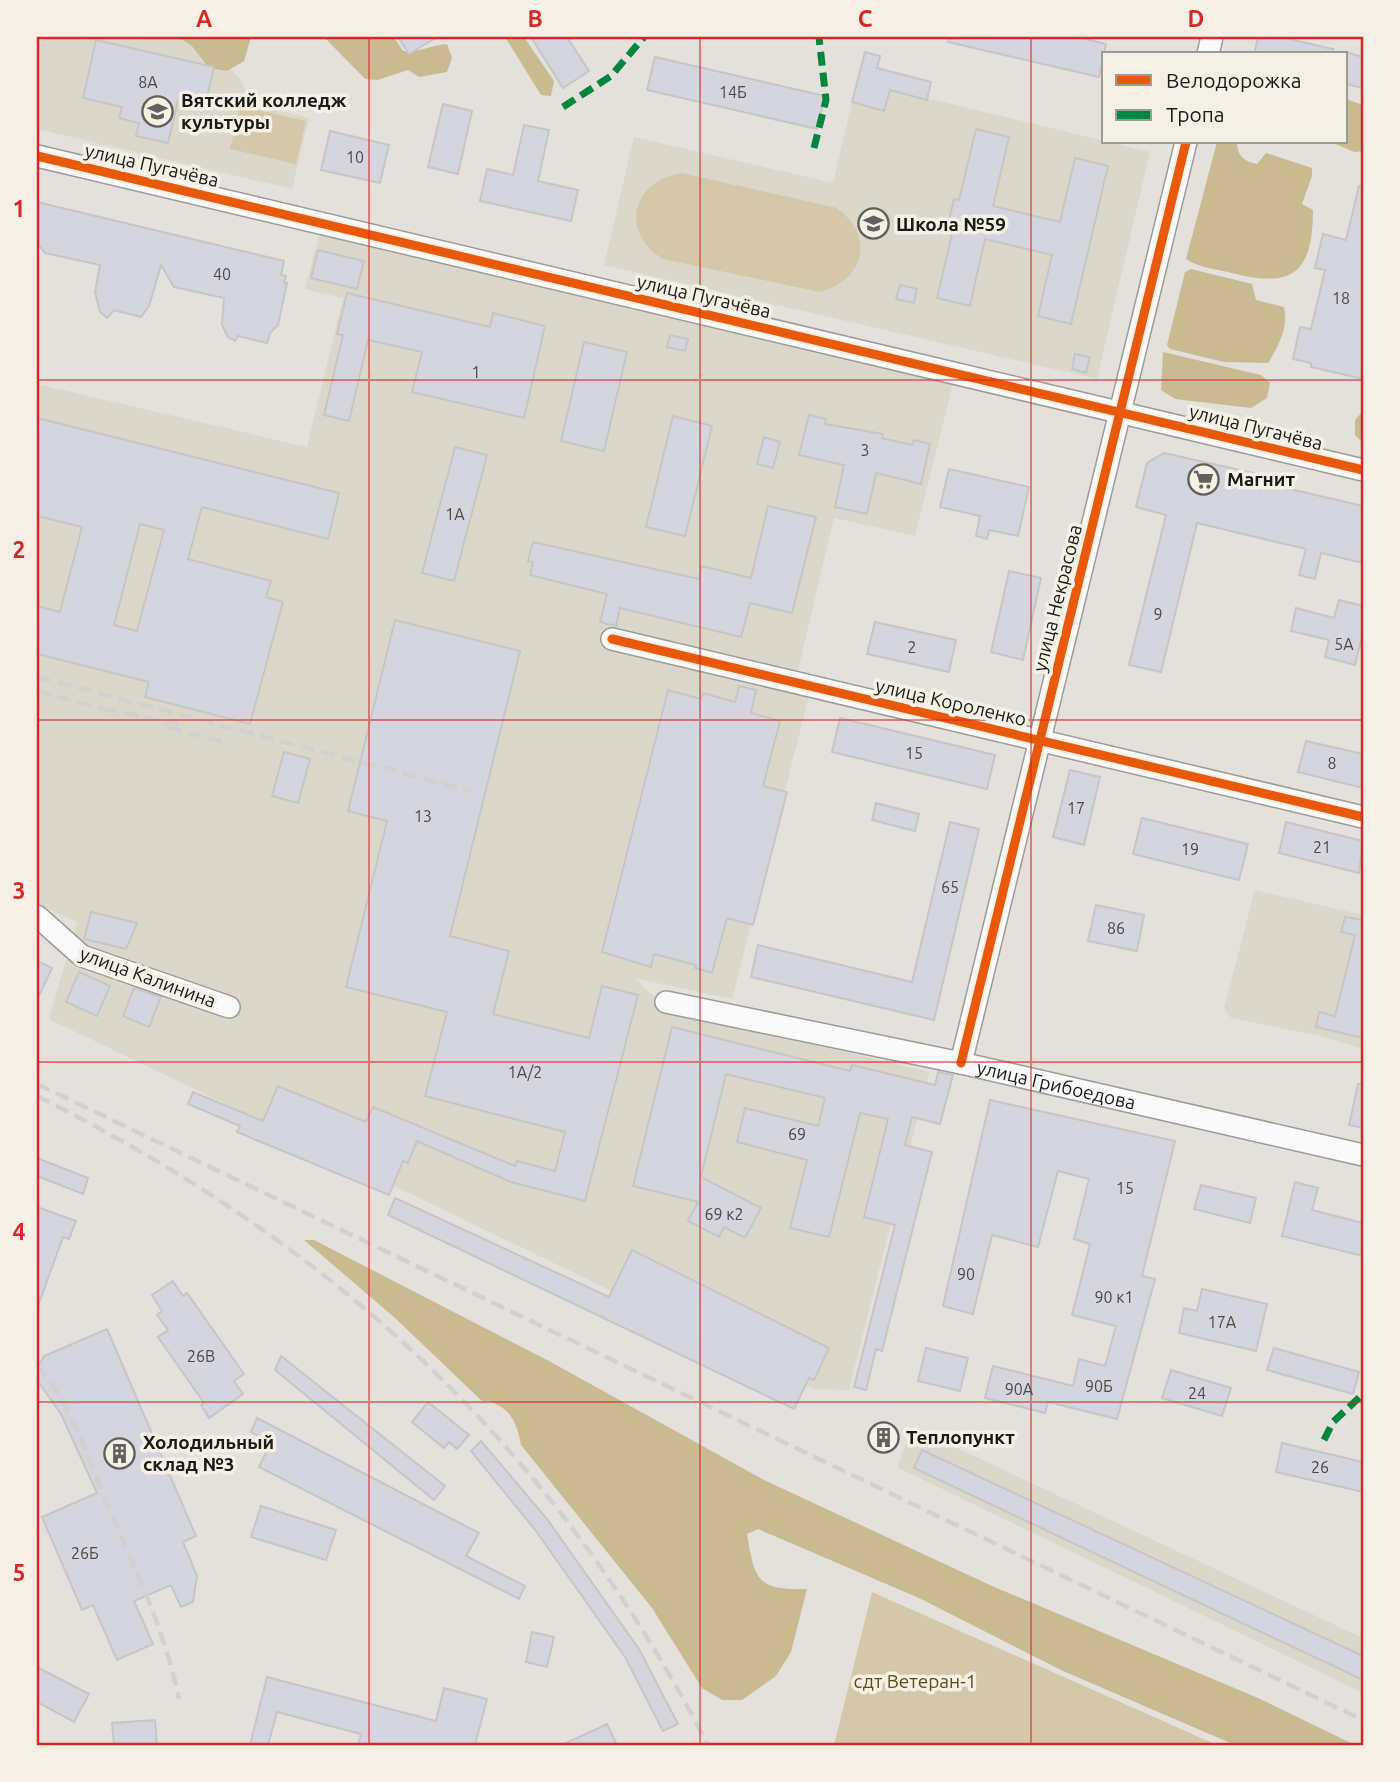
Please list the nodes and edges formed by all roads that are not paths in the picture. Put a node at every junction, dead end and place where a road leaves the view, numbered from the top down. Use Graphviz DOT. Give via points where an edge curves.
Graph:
graph roads {
  1 [pos="1186,144"];
  2 [pos="37,156"];
  3 [pos="1120,412"];
  4 [pos="1363,471"];
  5 [pos="612,639"];
  6 [pos="1040,741"];
  7 [pos="1363,817"];
  8 [pos="37,916"];
  9 [pos="666,1002"];
  10 [pos="229,1007"];
  11 [pos="961,1063"];
  12 [pos="1363,1155"];
  1 -- 3 [label="street, улица Некрасова"];
  2 -- 3 [label="street, улица Пугачёва"];
  3 -- 4 [label="street, улица Пугачёва"];
  3 -- 6 [label="street, улица Некрасова"];
  5 -- 6 [label="street, улица Короленко"];
  6 -- 7 [label="street, улица Короленко"];
  6 -- 11 [label="street, улица Некрасова"];
  8 -- 10 [label="street, улица Калинина" via="82,956"];
  9 -- 11 [label="street, улица Грибоедова"];
  11 -- 12 [label="street, улица Грибоедова"];
}
